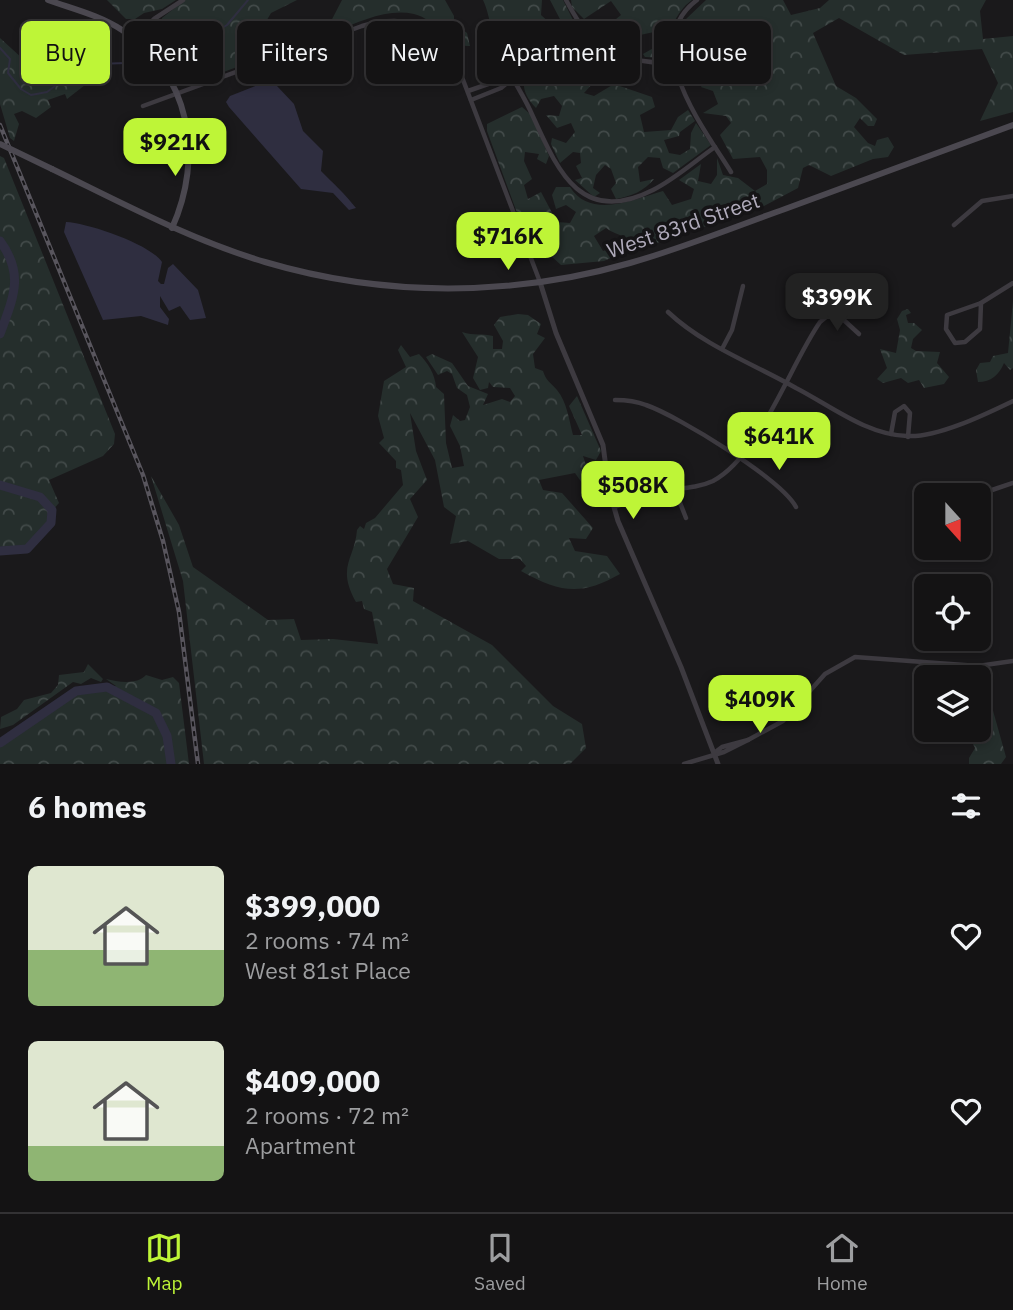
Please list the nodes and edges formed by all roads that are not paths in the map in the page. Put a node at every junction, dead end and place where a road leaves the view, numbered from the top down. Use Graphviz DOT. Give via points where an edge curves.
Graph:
graph roads {
  1 [pos="48,0"];
  2 [pos="183,0"];
  3 [pos="566,0"];
  4 [pos="697,0"];
  5 [pos="152,21"];
  6 [pos="577,21"];
  7 [pos="679,21"];
  8 [pos="124,32"];
  9 [pos="172,84"];
  10 [pos="488,84"];
  11 [pos="504,84"];
  12 [pos="516,84"];
  13 [pos="682,84"];
  14 [pos="468,91"];
  15 [pos="178,94"];
  16 [pos="471,100"];
  17 [pos="143,106"];
  18 [pos="1013,125"];
  19 [pos="0,144"];
  20 [pos="715,147"];
  21 [pos="731,172"];
  22 [pos="1013,196"];
  23 [pos="954,225"];
  24 [pos="172,228"];
  25 [pos="540,282"];
  26 [pos="1013,283"];
  27 [pos="743,286"];
  28 [pos="873,290"];
  29 [pos="981,303"];
  30 [pos="834,311"];
  31 [pos="668,313"];
  32 [pos="859,334"];
  33 [pos="722,349"];
  34 [pos="786,382"];
  35 [pos="615,401"];
  36 [pos="1013,401"];
  37 [pos="891,434"];
  38 [pos="908,437"];
  39 [pos="738,458"];
  40 [pos="1013,483"];
  41 [pos="675,490"];
  42 [pos="991,491"];
  43 [pos="615,507"];
  44 [pos="796,507"];
  45 [pos="685,518"];
  46 [pos="1013,661"];
  47 [pos="713,753"];
  48 [pos="684,764"];
  49 [pos="718,764"];
  1 -- 8 [label="main road"];
  2 -- 5 [label="street"];
  3 -- 6 [label="street"];
  4 -- 7 [label="street"];
  9 -- 15 [label="main road"];
  10 -- 14 [label="street"];
  11 -- 16 [label="street"];
  12 -- 20 [label="street" via="560,171 592,199 617,201 653,190"];
  13 -- 20 [label="street"];
  14 -- 15 [label="street" via="439,36 420,24 392,19"];
  14 -- 16 [label="street"];
  15 -- 17 [label="street"];
  15 -- 24 [label="main road" via="189,132 190,164 186,192"];
  16 -- 25 [label="street"];
  18 -- 25 [label="main road, West 83rd Street" via="653,257"];
  19 -- 24 [label="main road, West 83rd Street, bridge"];
  20 -- 21 [label="street"];
  22 -- 23 [label="street" via="982,201"];
  24 -- 25 [label="main road, West 83rd Street" via="267,263 356,282 457,288"];
  25 -- 43 [label="street" via="556,334 603,445"];
  26 -- 29 [label="street"];
  27 -- 33 [label="street"];
  28 -- 30 [label="street"];
  29 -- 29 [label="street" via="947,315 946,329 955,343 965,342 979,329"];
  30 -- 32 [label="street"];
  30 -- 34 [label="street" via="812,334"];
  31 -- 33 [label="street"];
  33 -- 34 [label="street"];
  34 -- 37 [label="street" via="853,420"];
  34 -- 39 [label="street"];
  35 -- 39 [label="street" via="649,405"];
  36 -- 38 [label="street" via="931,433"];
  37 -- 38 [label="street"];
  37 -- 38 [label="street" via="895,412 904,406 910,413"];
  39 -- 41 [label="street" via="714,480"];
  39 -- 44 [label="street"];
  40 -- 42 [label="street"];
  41 -- 43 [label="street"];
  41 -- 45 [label="street"];
  43 -- 47 [label="street"];
  46 -- 47 [label="street" via="978,666 855,657 825,674 783,721 733,749"];
  47 -- 48 [label="street"];
  47 -- 49 [label="street"];
}
